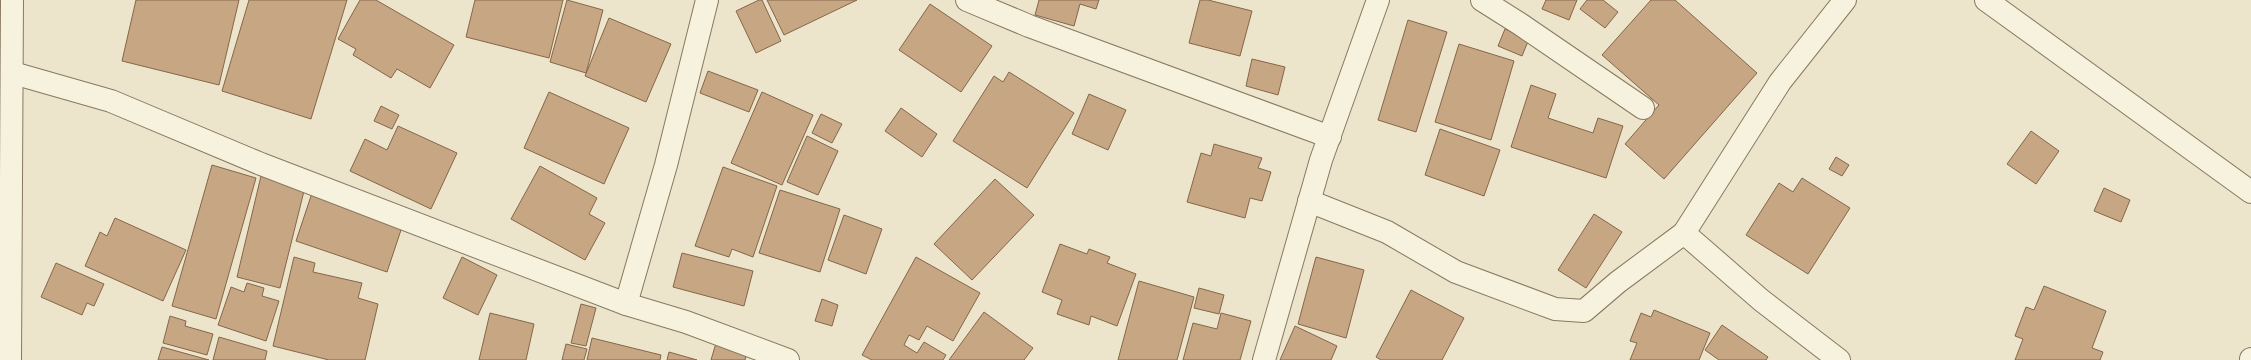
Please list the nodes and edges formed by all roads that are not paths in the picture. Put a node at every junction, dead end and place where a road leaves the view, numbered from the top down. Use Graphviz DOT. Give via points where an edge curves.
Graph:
graph roads {
  1 [pos="707,0"];
  2 [pos="967,0"];
  3 [pos="1378,0"];
  4 [pos="1482,0"];
  5 [pos="1845,0"];
  6 [pos="1986,0"];
  7 [pos="8,3"];
  8 [pos="13,73"];
  9 [pos="1643,108"];
  10 [pos="1330,137"];
  11 [pos="2251,192"];
  12 [pos="1309,201"];
  13 [pos="1684,233"];
  14 [pos="626,304"];
  15 [pos="10,360"];
  16 [pos="788,360"];
  17 [pos="1264,360"];
  18 [pos="1839,360"];
  1 -- 14 [label="street" via="666,165"];
  2 -- 10 [label="street" via="1029,26"];
  3 -- 10 [label="street"];
  4 -- 9 [label="street"];
  5 -- 13 [label="street" via="1780,82"];
  6 -- 11 [label="street"];
  7 -- 8 [label="street"];
  8 -- 14 [label="street" via="111,101 261,164"];
  8 -- 15 [label="street"];
  10 -- 12 [label="street"];
  12 -- 13 [label="street" via="1387,232 1456,272 1555,309 1584,311"];
  12 -- 17 [label="street"];
  13 -- 18 [label="street" via="1761,300"];
  14 -- 16 [label="street" via="686,322"];
}
